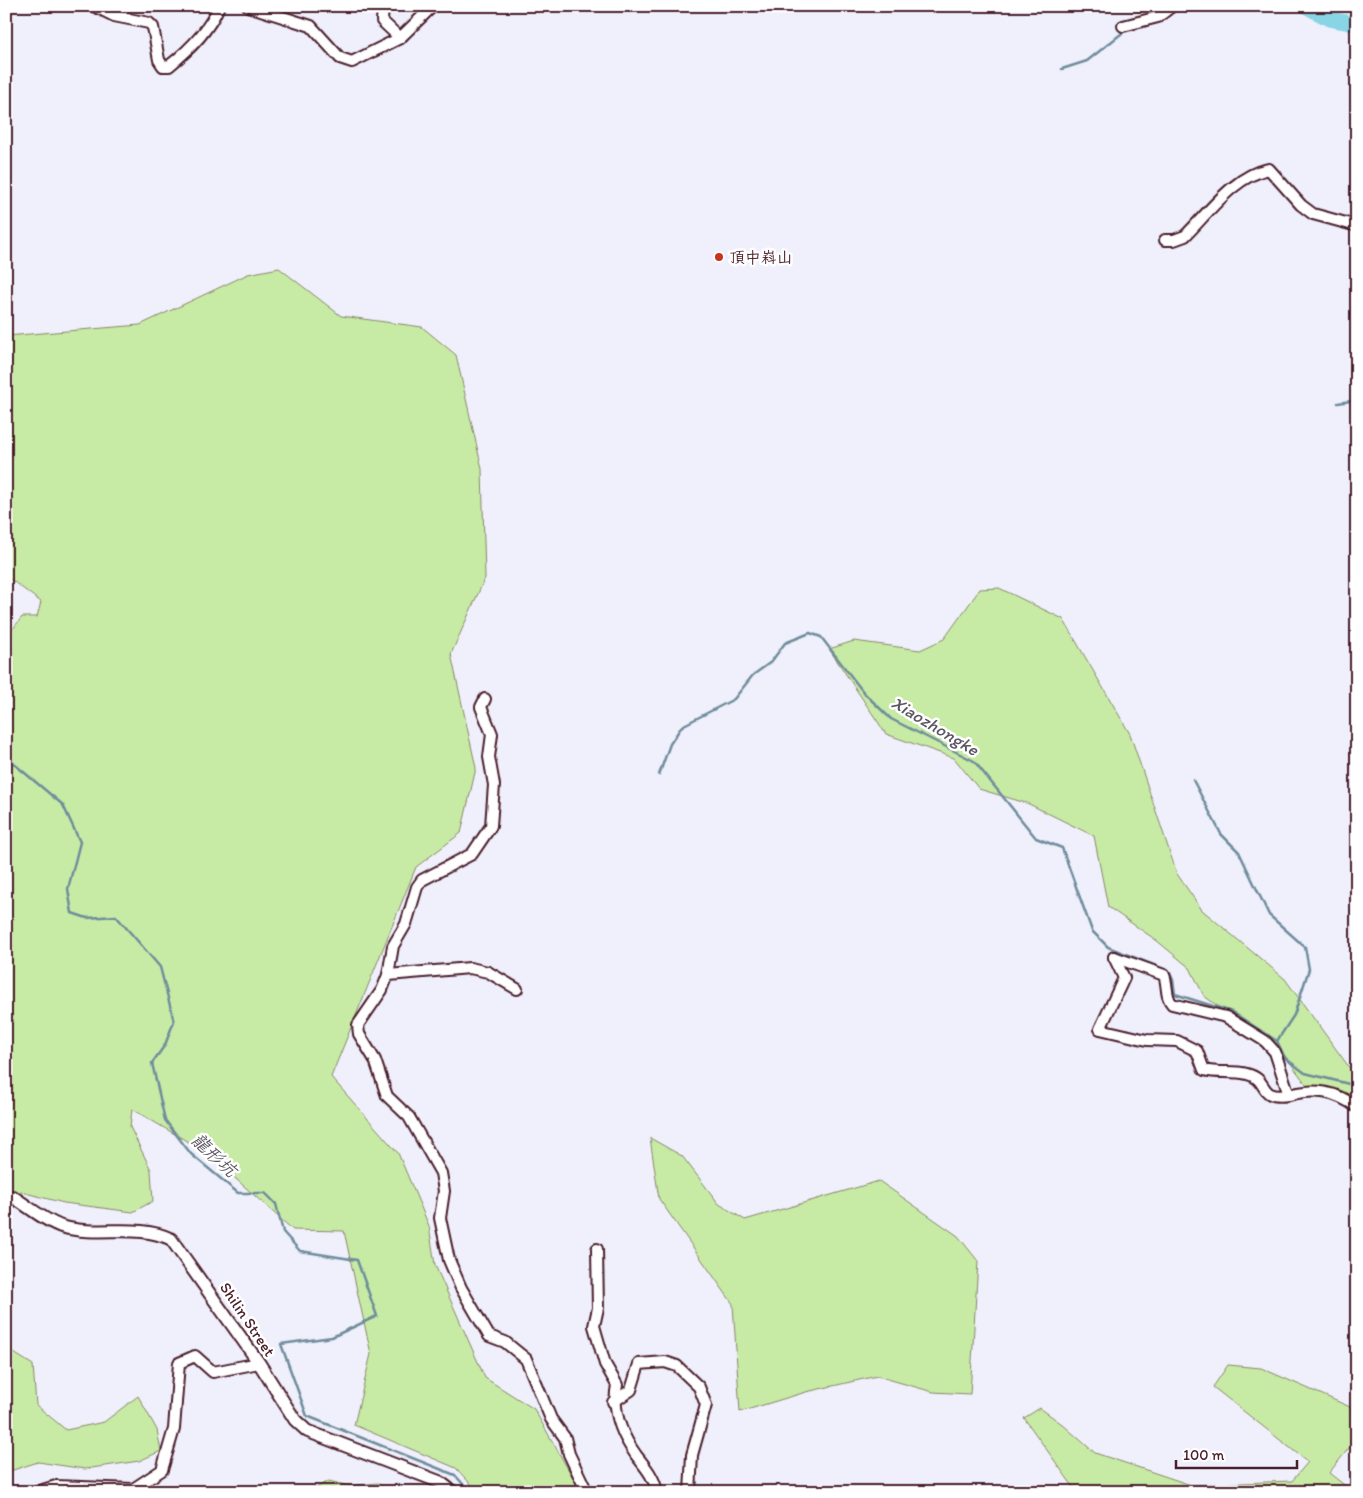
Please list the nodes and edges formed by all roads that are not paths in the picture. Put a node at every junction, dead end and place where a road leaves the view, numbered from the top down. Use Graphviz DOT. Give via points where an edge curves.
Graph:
graph roads {
  1 [pos="94,6"];
  2 [pos="220,6"];
  3 [pos="248,6"];
  4 [pos="382,6"];
  5 [pos="433,6"];
  6 [pos="1172,6"];
  7 [pos="1123,26"];
  8 [pos="400,38"];
  9 [pos="1357,226"];
  10 [pos="1166,240"];
  11 [pos="485,698"];
  12 [pos="388,975"];
  13 [pos="517,989"];
  14 [pos="1289,1095"];
  15 [pos="1357,1107"];
  16 [pos="6,1196"];
  17 [pos="596,1249"];
  18 [pos="259,1363"];
  19 [pos="614,1402"];
  20 [pos="36,1492"];
  21 [pos="453,1492"];
  22 [pos="587,1492"];
  23 [pos="657,1492"];
  24 [pos="690,1492"];
  1 -- 2 [label="street" via="114,16 153,26 159,60 163,66 168,66 195,44"];
  3 -- 8 [label="street" via="311,26 346,62"];
  4 -- 8 [label="street" via="382,21"];
  5 -- 8 [label="street"];
  6 -- 7 [label="street" via="1158,17"];
  9 -- 10 [label="street" via="1313,214 1269,169 1243,180 1185,236"];
  11 -- 12 [label="street" via="481,707 492,734 489,757 494,785 491,826 472,854 422,880 417,887 406,924 393,946"];
  12 -- 13 [label="street" via="470,968 488,972"];
  12 -- 22 [label="street" via="382,990 358,1025 359,1034 375,1060 387,1096 409,1117 441,1173 444,1191 440,1218 449,1260 461,1288 488,1336 505,1342 526,1359 552,1419 565,1438"];
  14 -- 14 [label="street" via="1269,1095 1257,1078 1248,1074 1204,1070 1197,1051 1177,1041 1147,1040 1100,1029 1124,978 1114,957 1164,975 1167,998 1172,1004 1226,1018 1265,1041 1275,1052"];
  14 -- 15 [label="street" via="1318,1090 1345,1099"];
  16 -- 18 [label="street, Shilin Street" via="13,1197 61,1227 148,1231 171,1239"];
  17 -- 19 [label="street" via="598,1308 594,1326 605,1364 617,1385"];
  18 -- 20 [label="street" via="213,1372 195,1356 179,1362 174,1429 162,1470 133,1489 56,1486"];
  18 -- 21 [label="street, Shilin Street" via="295,1420 307,1431 440,1482"];
  19 -- 23 [label="street" via="617,1418 634,1452 654,1480"];
  19 -- 24 [label="street" via="631,1390 639,1364 648,1362 677,1366 699,1388 706,1406 692,1455"];
}
